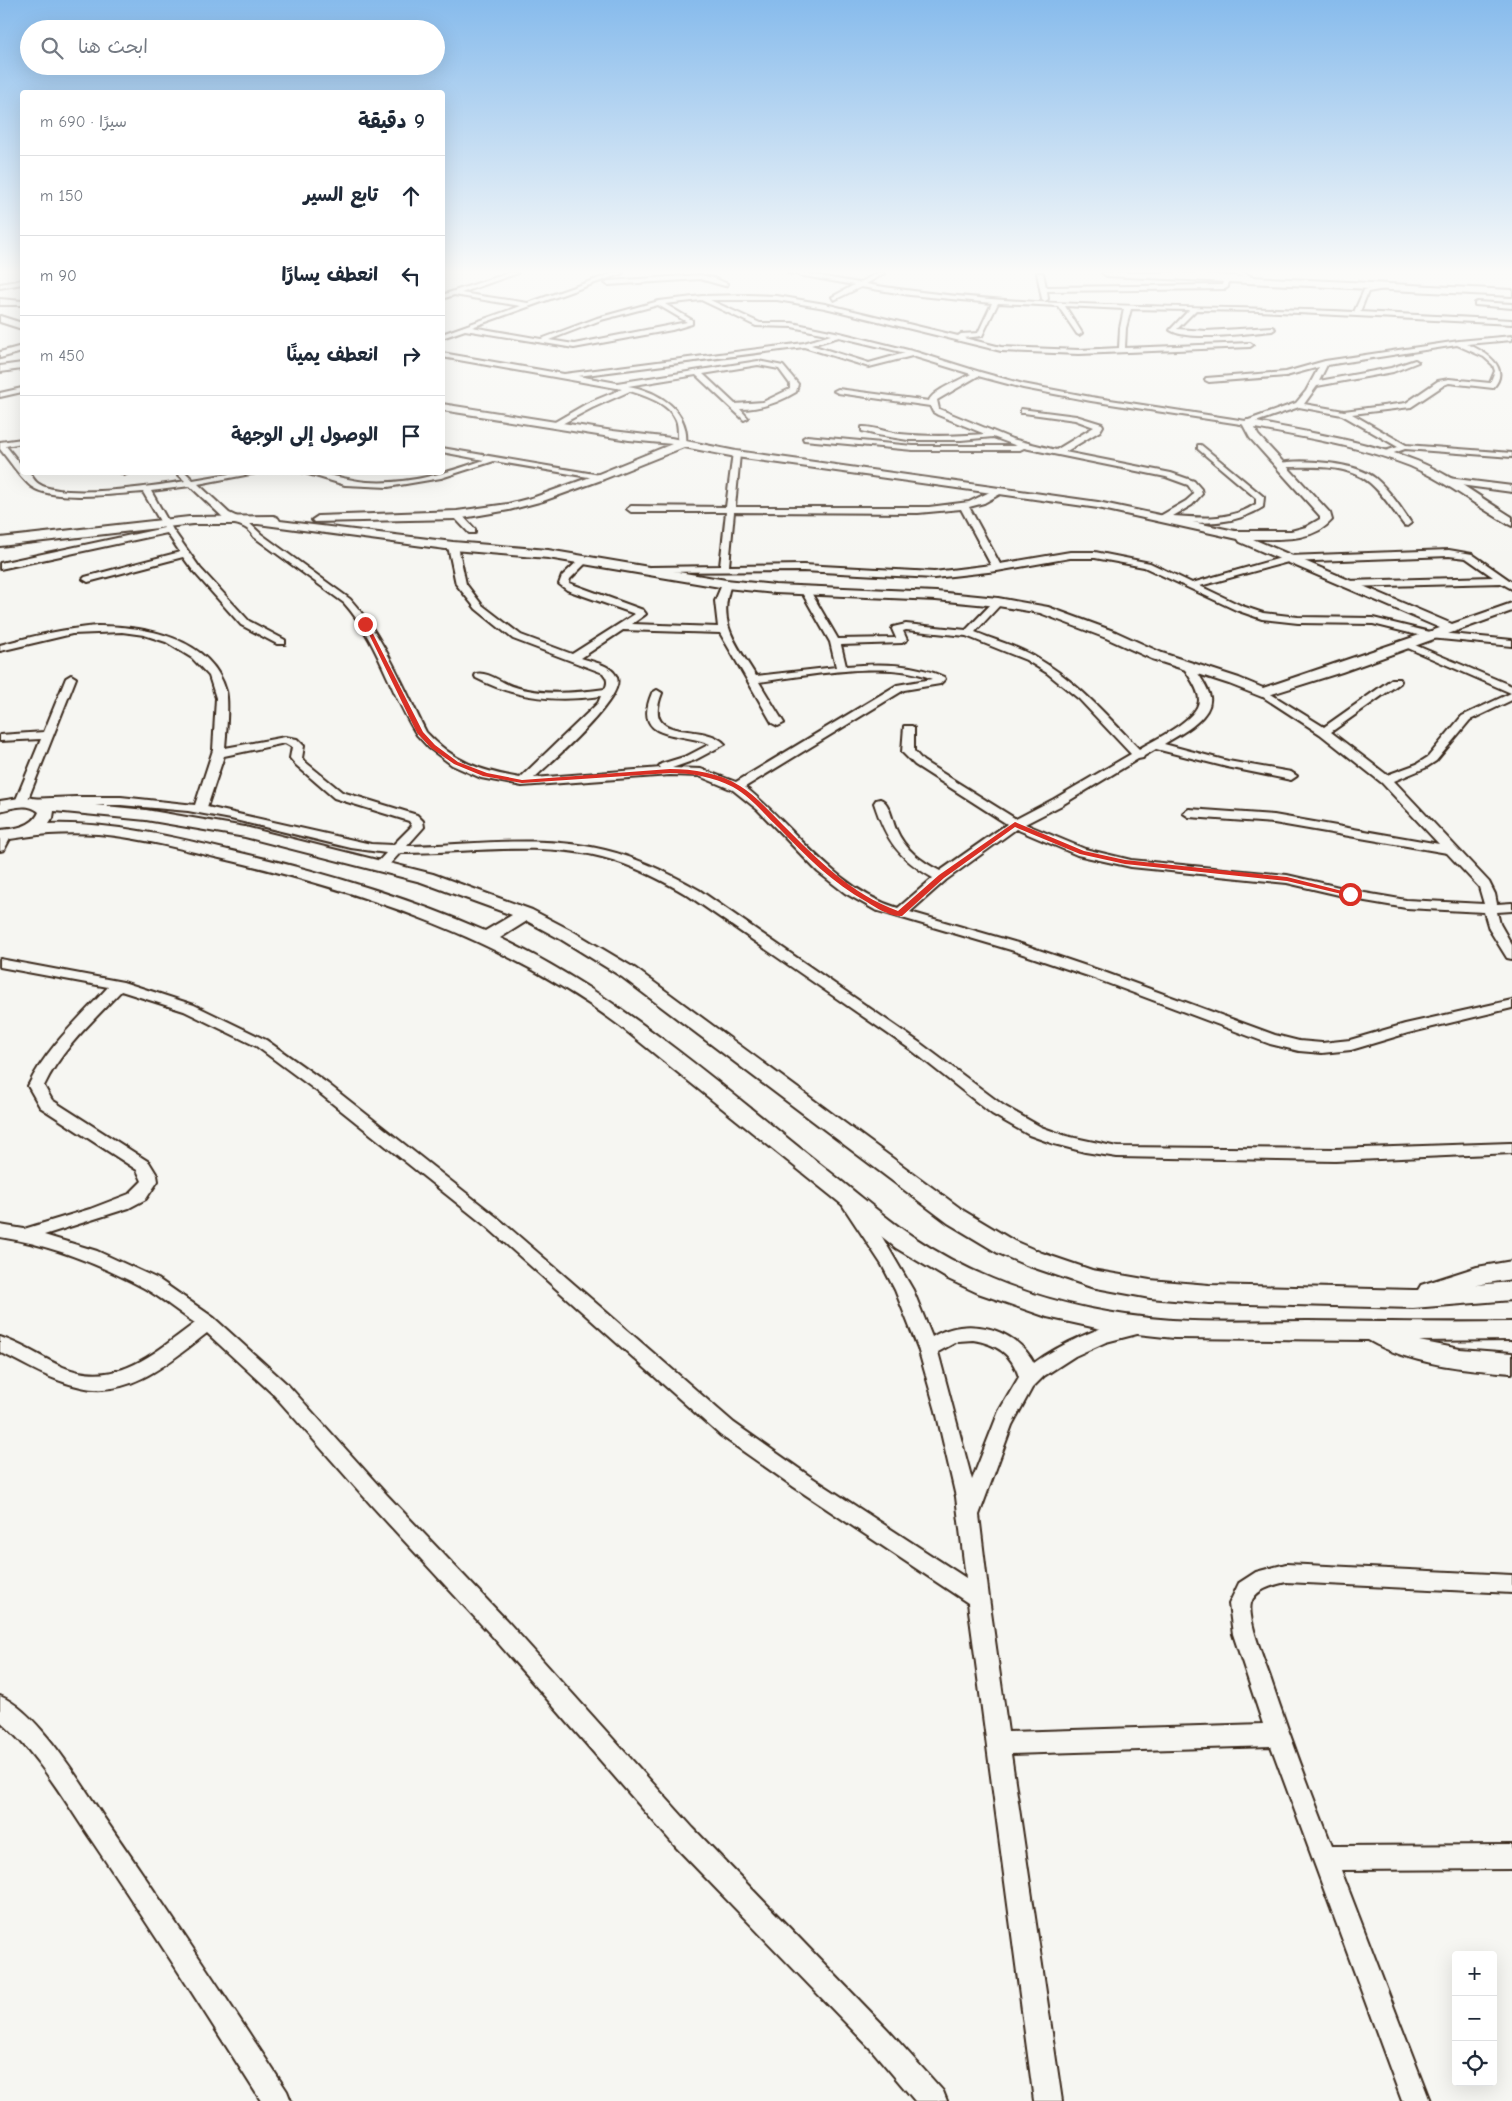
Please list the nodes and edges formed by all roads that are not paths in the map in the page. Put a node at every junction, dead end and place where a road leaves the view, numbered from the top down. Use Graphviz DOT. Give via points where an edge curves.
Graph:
graph roads {
  1 [pos="534,371"];
  2 [pos="602,371"];
  3 [pos="703,371"];
  4 [pos="784,371"];
  5 [pos="969,371"];
  6 [pos="1298,371"];
  7 [pos="1320,371"];
  8 [pos="1387,371"];
  9 [pos="1499,371"];
  10 [pos="697,372"];
  11 [pos="978,374"];
  12 [pos="563,376"];
  13 [pos="1209,380"];
  14 [pos="1314,384"];
  15 [pos="617,385"];
  16 [pos="630,388"];
  17 [pos="20,390"];
  18 [pos="838,391"];
  19 [pos="0,395"];
  20 [pos="933,404"];
  21 [pos="1299,405"];
  22 [pos="733,406"];
  23 [pos="445,407"];
  24 [pos="1024,411"];
  25 [pos="1344,413"];
  26 [pos="744,418"];
  27 [pos="1247,423"];
  28 [pos="556,425"];
  29 [pos="864,429"];
  30 [pos="996,436"];
  31 [pos="807,438"];
  32 [pos="20,440"];
  33 [pos="675,442"];
  34 [pos="0,445"];
  35 [pos="1201,447"];
  36 [pos="1034,448"];
  37 [pos="1404,448"];
  38 [pos="445,451"];
  39 [pos="1059,452"];
  40 [pos="736,454"];
  41 [pos="1385,454"];
  42 [pos="1512,455"];
  43 [pos="493,459"];
  44 [pos="1281,465"];
  45 [pos="20,468"];
  46 [pos="26,475"];
  47 [pos="183,475"];
  48 [pos="232,475"];
  49 [pos="318,475"];
  50 [pos="600,477"];
  51 [pos="1448,481"];
  52 [pos="189,482"];
  53 [pos="145,488"];
  54 [pos="1512,489"];
  55 [pos="999,491"];
  56 [pos="964,506"];
  57 [pos="631,508"];
  58 [pos="731,510"];
  59 [pos="457,515"];
  60 [pos="1163,518"];
  61 [pos="233,519"];
  62 [pos="275,520"];
  63 [pos="263,522"];
  64 [pos="309,522"];
  65 [pos="1512,522"];
  66 [pos="1407,523"];
  67 [pos="166,526"];
  68 [pos="472,531"];
  69 [pos="1235,535"];
  70 [pos="0,542"];
  71 [pos="453,546"];
  72 [pos="184,554"];
  73 [pos="1288,559"];
  74 [pos="584,560"];
  75 [pos="4,565"];
  76 [pos="724,568"];
  77 [pos="997,568"];
  78 [pos="651,570"];
  79 [pos="20,575"];
  80 [pos="88,579"];
  81 [pos="1508,583"];
  82 [pos="726,584"];
  83 [pos="1346,584"];
  84 [pos="1191,586"];
  85 [pos="806,591"];
  86 [pos="998,602"];
  87 [pos="1509,610"];
  88 [pos="622,627"];
  89 [pos="1451,628"];
  90 [pos="723,630"];
  91 [pos="968,633"];
  92 [pos="1430,635"];
  93 [pos="281,642"];
  94 [pos="835,642"];
  95 [pos="1512,643"];
  96 [pos="1406,645"];
  97 [pos="0,648"];
  98 [pos="572,660"];
  99 [pos="1189,668"];
  100 [pos="842,669"];
  101 [pos="480,676"];
  102 [pos="71,678"];
  103 [pos="752,680"];
  104 [pos="1396,681"];
  105 [pos="1512,690"];
  106 [pos="608,692"];
  107 [pos="657,693"];
  108 [pos="1262,693"];
  109 [pos="1512,696"];
  110 [pos="778,723"];
  111 [pos="908,728"];
  112 [pos="1324,732"];
  113 [pos="48,734"];
  114 [pos="0,738"];
  115 [pos="1156,745"];
  116 [pos="219,753"];
  117 [pos="1139,756"];
  118 [pos="649,771"];
  119 [pos="1291,776"];
  120 [pos="1386,780"];
  121 [pos="522,782"];
  122 [pos="737,787"];
  123 [pos="880,803"];
  124 [pos="16,804"];
  125 [pos="200,809"];
  126 [pos="1189,812"];
  127 [pos="1015,824"];
  128 [pos="7,837"];
  129 [pos="397,850"];
  130 [pos="1452,850"];
  131 [pos="381,865"];
  132 [pos="941,877"];
  133 [pos="1512,907"];
  134 [pos="1490,908"];
  135 [pos="526,914"];
  136 [pos="900,914"];
  137 [pos="487,938"];
  138 [pos="1512,956"];
  139 [pos="0,963"];
  140 [pos="118,986"];
  141 [pos="1512,1004"];
  142 [pos="1510,1148"];
  143 [pos="840,1191"];
  144 [pos="0,1231"];
  145 [pos="25,1235"];
  146 [pos="1512,1270"];
  147 [pos="1512,1291"];
  148 [pos="1413,1299"];
  149 [pos="208,1323"];
  150 [pos="1142,1327"];
  151 [pos="1370,1331"];
  152 [pos="1512,1331"];
  153 [pos="0,1344"];
  154 [pos="929,1348"];
  155 [pos="1512,1363"];
  156 [pos="1029,1379"];
  157 [pos="969,1515"];
  158 [pos="1512,1584"];
  159 [pos="978,1598"];
  160 [pos="0,1707"];
  161 [pos="1278,1735"];
  162 [pos="998,1743"];
  163 [pos="1325,1858"];
  164 [pos="1512,1858"];
  165 [pos="278,2101"];
  166 [pos="933,2101"];
  167 [pos="1048,2101"];
  168 [pos="1416,2101"];
  1 -- 12 [label="street"];
  2 -- 12 [label="street"];
  3 -- 10 [label="street"];
  4 -- 22 [label="street" via="794,384 793,390 772,403 758,407"];
  5 -- 11 [label="street"];
  6 -- 13 [label="street"];
  7 -- 14 [label="street"];
  8 -- 14 [label="street"];
  9 -- 25 [label="street" via="1490,386 1441,383 1408,404"];
  10 -- 15 [label="street"];
  10 -- 22 [label="street"];
  11 -- 20 [label="street" via="939,394 933,399"];
  11 -- 27 [label="street" via="1091,399"];
  12 -- 15 [label="street"];
  14 -- 21 [label="street"];
  15 -- 16 [label="street"];
  16 -- 28 [label="street"];
  16 -- 33 [label="street" via="662,403 677,415 681,423"];
  17 -- 19 [label="street"];
  18 -- 20 [label="street"];
  20 -- 30 [label="street" via="936,410 951,419"];
  21 -- 25 [label="street"];
  21 -- 27 [label="street"];
  22 -- 26 [label="street"];
  23 -- 28 [label="street"];
  24 -- 39 [label="street" via="1076,418 1099,426"];
  25 -- 37 [label="street"];
  27 -- 41 [label="street"];
  27 -- 44 [label="street" via="1254,436"];
  28 -- 33 [label="street"];
  29 -- 30 [label="street" via="921,437"];
  30 -- 36 [label="street"];
  31 -- 36 [label="street" via="913,448"];
  32 -- 34 [label="street"];
  33 -- 40 [label="street"];
  33 -- 50 [label="street"];
  34 -- 45 [label="street"];
  35 -- 60 [label="street" via="1260,497 1260,505 1236,518 1207,521"];
  36 -- 39 [label="street"];
  37 -- 41 [label="street"];
  37 -- 42 [label="street"];
  38 -- 43 [label="street"];
  39 -- 60 [label="street" via="1168,475 1191,483 1198,494"];
  40 -- 55 [label="street"];
  40 -- 58 [label="street"];
  41 -- 51 [label="street"];
  43 -- 49 [label="street" via="442,477 392,484 350,483"];
  43 -- 50 [label="street"];
  44 -- 66 [label="street" via="1325,466 1355,472 1372,480"];
  44 -- 69 [label="street" via="1326,515 1326,520 1310,530 1291,535"];
  46 -- 53 [label="street" via="37,487 65,492 91,494"];
  47 -- 52 [label="street"];
  48 -- 52 [label="street"];
  50 -- 59 [label="street" via="540,499"];
  51 -- 54 [label="street"];
  51 -- 65 [label="street"];
  52 -- 53 [label="street"];
  52 -- 61 [label="street"];
  53 -- 67 [label="street"];
  55 -- 56 [label="street" via="990,498"];
  55 -- 60 [label="street"];
  56 -- 58 [label="street" via="918,510"];
  56 -- 77 [label="street"];
  57 -- 58 [label="street"];
  58 -- 76 [label="street"];
  59 -- 64 [label="street"];
  59 -- 68 [label="street"];
  60 -- 69 [label="street"];
  61 -- 62 [label="street"];
  61 -- 63 [label="street"];
  61 -- 67 [label="street" via="189,521"];
  61 -- 121 [label="street" via="248,534 257,536 357,612 420,733 433,746 472,771"];
  62 -- 63 [label="street"];
  62 -- 64 [label="street"];
  63 -- 64 [label="street"];
  64 -- 71 [label="street" via="328,531"];
  67 -- 70 [label="street"];
  67 -- 72 [label="street"];
  67 -- 75 [label="street"];
  69 -- 73 [label="street"];
  71 -- 74 [label="street"];
  71 -- 98 [label="street" via="461,584 480,608 517,637"];
  72 -- 80 [label="street"];
  72 -- 93 [label="street" via="245,623"];
  73 -- 81 [label="street" via="1458,553 1473,559"];
  73 -- 83 [label="street"];
  73 -- 84 [label="street"];
  74 -- 78 [label="street"];
  74 -- 88 [label="street" via="564,584 640,612"];
  75 -- 79 [label="street"];
  76 -- 77 [label="street" via="804,568 934,575"];
  76 -- 78 [label="street"];
  77 -- 84 [label="street" via="1094,554 1147,565"];
  78 -- 82 [label="street"];
  81 -- 83 [label="street"];
  82 -- 85 [label="street"];
  82 -- 90 [label="street" via="720,601"];
  83 -- 89 [label="street"];
  84 -- 92 [label="street" via="1262,616 1372,621"];
  85 -- 86 [label="street"];
  85 -- 94 [label="street"];
  86 -- 91 [label="street"];
  86 -- 99 [label="street" via="1043,610 1111,634"];
  87 -- 89 [label="street"];
  88 -- 90 [label="street"];
  88 -- 98 [label="street"];
  89 -- 92 [label="street"];
  90 -- 103 [label="street"];
  91 -- 94 [label="street" via="906,626 897,629 902,640"];
  91 -- 117 [label="street" via="1030,658 1051,671 1083,697"];
  92 -- 95 [label="street"];
  92 -- 96 [label="street"];
  94 -- 100 [label="street"];
  96 -- 105 [label="street"];
  96 -- 108 [label="street"];
  97 -- 116 [label="street" via="57,634 116,628 164,637 200,659 220,688"];
  98 -- 106 [label="street" via="607,671 613,683"];
  99 -- 108 [label="street"];
  99 -- 115 [label="street" via="1204,696 1202,712"];
  100 -- 103 [label="street"];
  100 -- 122 [label="street" via="916,669 933,673 940,679 901,687"];
  101 -- 106 [label="street" via="494,684 529,694 566,696"];
  102 -- 113 [label="street"];
  103 -- 110 [label="street"];
  104 -- 112 [label="street"];
  106 -- 121 [label="street" via="603,704"];
  107 -- 118 [label="street" via="650,712 658,726 715,740 719,744 691,758"];
  108 -- 112 [label="street"];
  109 -- 120 [label="street" via="1466,718 1432,759 1422,766"];
  111 -- 127 [label="street" via="908,752 912,757"];
  112 -- 120 [label="street"];
  113 -- 114 [label="street"];
  113 -- 124 [label="street"];
  115 -- 117 [label="street"];
  115 -- 119 [label="street" via="1227,764"];
  116 -- 125 [label="street"];
  116 -- 129 [label="street" via="293,741 298,746 296,758 300,763 338,795 417,821 418,827"];
  117 -- 127 [label="street"];
  118 -- 121 [label="street"];
  118 -- 122 [label="street" via="701,773"];
  120 -- 130 [label="street"];
  122 -- 136 [label="street" via="762,807 823,869 857,894"];
  123 -- 132 [label="street" via="889,831 899,848 910,859"];
  124 -- 125 [label="street" via="114,800"];
  124 -- 128 [label="street" via="47,812 47,816 39,824"];
  124 -- 131 [label="street" via="146,815 213,826"];
  125 -- 129 [label="street" via="350,844"];
  126 -- 130 [label="street" via="1290,822"];
  127 -- 132 [label="street"];
  127 -- 134 [label="street" via="1082,852 1125,862 1287,879 1390,902"];
  128 -- 137 [label="street" via="56,827 91,827 231,855 375,895"];
  129 -- 131 [label="street"];
  129 -- 142 [label="street" via="557,847 589,850 662,874 916,1046 998,1110 1035,1131 1085,1147 1116,1152 1335,1155"];
  130 -- 134 [label="street" via="1484,884 1491,896"];
  131 -- 135 [label="street"];
  132 -- 136 [label="street"];
  133 -- 134 [label="street"];
  134 -- 138 [label="street" via="1493,923"];
  135 -- 137 [label="street"];
  135 -- 148 [label="street" via="629,973 956,1217 1020,1253 1063,1270 1150,1289 1209,1294"];
  136 -- 141 [label="street" via="1096,974 1270,1039 1299,1046 1351,1045 1423,1024"];
  137 -- 143 [label="street" via="549,970 616,1013"];
  139 -- 140 [label="street"];
  140 -- 145 [label="street" via="56,1052 36,1086 46,1103 143,1166 150,1181 136,1197 117,1206"];
  140 -- 159 [label="street" via="189,1008 252,1038 276,1054 493,1223 727,1429"];
  143 -- 150 [label="street" via="904,1242 986,1287 1055,1310"];
  143 -- 154 [label="street" via="898,1277"];
  144 -- 145 [label="street"];
  145 -- 149 [label="street" via="91,1255 152,1284"];
  146 -- 148 [label="street" via="1454,1282"];
  147 -- 148 [label="street"];
  149 -- 153 [label="street" via="160,1358 112,1380 92,1382 65,1374"];
  149 -- 166 [label="street" via="281,1390 501,1630 684,1837 880,2040"];
  150 -- 151 [label="street"];
  150 -- 156 [label="street" via="1092,1339 1070,1350"];
  151 -- 152 [label="street"];
  151 -- 155 [label="street" via="1404,1347 1444,1357"];
  154 -- 156 [label="street" via="947,1336 959,1333 983,1333 996,1337 1016,1350 1028,1369"];
  154 -- 157 [label="street"];
  156 -- 157 [label="street" via="1012,1404"];
  157 -- 159 [label="street"];
  158 -- 161 [label="street" via="1286,1573 1262,1579 1246,1590 1240,1604 1244,1634"];
  159 -- 162 [label="street"];
  160 -- 165 [label="street" via="13,1717 56,1769 162,1922"];
  161 -- 162 [label="street"];
  161 -- 163 [label="street"];
  162 -- 167 [label="street"];
  163 -- 164 [label="street"];
  163 -- 168 [label="street"];
}
